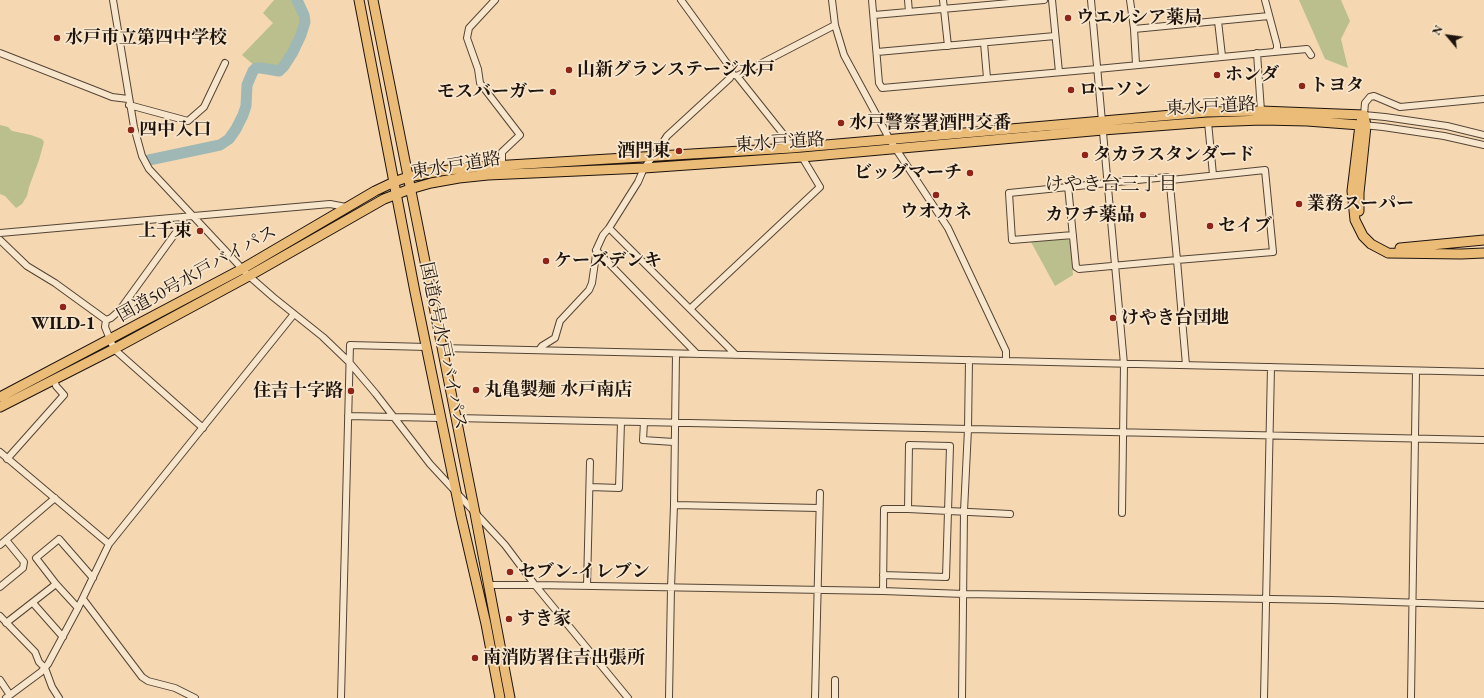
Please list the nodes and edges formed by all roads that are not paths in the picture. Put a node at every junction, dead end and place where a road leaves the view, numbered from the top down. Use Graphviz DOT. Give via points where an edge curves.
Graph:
graph roads {
  1 [pos="107,0"];
  2 [pos="359,0"];
  3 [pos="373,0"];
  4 [pos="495,0"];
  5 [pos="680,0"];
  6 [pos="832,0"];
  7 [pos="872,0"];
  8 [pos="908,0"];
  9 [pos="943,0"];
  10 [pos="1044,0"];
  11 [pos="1052,0"];
  12 [pos="1091,0"];
  13 [pos="1130,0"];
  14 [pos="1265,0"];
  15 [pos="1016,1"];
  16 [pos="113,2"];
  17 [pos="981,2"];
  18 [pos="944,9"];
  19 [pos="909,12"];
  20 [pos="874,15"];
  21 [pos="1269,16"];
  22 [pos="1218,21"];
  23 [pos="835,25"];
  24 [pos="1134,29"];
  25 [pos="1055,36"];
  26 [pos="984,43"];
  27 [pos="948,46"];
  28 [pos="877,52"];
  29 [pos="1274,52"];
  30 [pos="0,53"];
  31 [pos="1257,53"];
  32 [pos="1311,54"];
  33 [pos="1222,56"];
  34 [pos="225,63"];
  35 [pos="1136,64"];
  36 [pos="1097,69"];
  37 [pos="1059,72"];
  38 [pos="733,76"];
  39 [pos="987,78"];
  40 [pos="1484,99"];
  41 [pos="129,102"];
  42 [pos="1261,111"];
  43 [pos="1364,115"];
  44 [pos="1102,121"];
  45 [pos="1208,122"];
  46 [pos="1363,125"];
  47 [pos="1103,130"];
  48 [pos="1484,135"];
  49 [pos="890,140"];
  50 [pos="1484,145"];
  51 [pos="791,148"];
  52 [pos="896,149"];
  53 [pos="653,157"];
  54 [pos="802,157"];
  55 [pos="502,165"];
  56 [pos="644,168"];
  57 [pos="1213,175"];
  58 [pos="408,177"];
  59 [pos="1171,180"];
  60 [pos="394,182"];
  61 [pos="1108,183"];
  62 [pos="1068,186"];
  63 [pos="410,189"];
  64 [pos="396,194"];
  65 [pos="346,207"];
  66 [pos="195,217"];
  67 [pos="183,218"];
  68 [pos="609,228"];
  69 [pos="0,233"];
  70 [pos="1073,235"];
  71 [pos="0,240"];
  72 [pos="1484,240"];
  73 [pos="596,250"];
  74 [pos="1484,253"];
  75 [pos="1176,260"];
  76 [pos="1115,266"];
  77 [pos="242,269"];
  78 [pos="250,276"];
  79 [pos="690,309"];
  80 [pos="294,314"];
  81 [pos="106,320"];
  82 [pos="110,340"];
  83 [pos="427,347"];
  84 [pos="441,348"];
  85 [pos="114,349"];
  86 [pos="539,350"];
  87 [pos="676,354"];
  88 [pos="697,354"];
  89 [pos="736,354"];
  90 [pos="969,360"];
  91 [pos="1006,360"];
  92 [pos="349,362"];
  93 [pos="1124,364"];
  94 [pos="1186,365"];
  95 [pos="1271,367"];
  96 [pos="1416,371"];
  97 [pos="1484,372"];
  98 [pos="54,380"];
  99 [pos="0,397"];
  100 [pos="0,408"];
  101 [pos="348,416"];
  102 [pos="394,418"];
  103 [pos="441,418"];
  104 [pos="455,418"];
  105 [pos="621,422"];
  106 [pos="644,422"];
  107 [pos="674,423"];
  108 [pos="203,428"];
  109 [pos="968,429"];
  110 [pos="1124,432"];
  111 [pos="1270,435"];
  112 [pos="1415,438"];
  113 [pos="1484,440"];
  114 [pos="674,442"];
  115 [pos="0,452"];
  116 [pos="8,459"];
  117 [pos="590,462"];
  118 [pos="590,487"];
  119 [pos="820,493"];
  120 [pos="457,494"];
  121 [pos="55,498"];
  122 [pos="674,505"];
  123 [pos="819,508"];
  124 [pos="908,509"];
  125 [pos="947,511"];
  126 [pos="964,511"];
  127 [pos="475,513"];
  128 [pos="1122,513"];
  129 [pos="1010,514"];
  130 [pos="6,540"];
  131 [pos="109,544"];
  132 [pos="0,545"];
  133 [pos="883,575"];
  134 [pos="92,578"];
  135 [pos="56,584"];
  136 [pos="488,585"];
  137 [pos="534,585"];
  138 [pos="587,586"];
  139 [pos="0,587"];
  140 [pos="671,588"];
  141 [pos="818,591"];
  142 [pos="883,591"];
  143 [pos="964,594"];
  144 [pos="83,599"];
  145 [pos="1266,599"];
  146 [pos="33,602"];
  147 [pos="1413,603"];
  148 [pos="1484,605"];
  149 [pos="78,608"];
  150 [pos="0,616"];
  151 [pos="6,623"];
  152 [pos="63,637"];
  153 [pos="45,668"];
  154 [pos="0,680"];
  155 [pos="835,680"];
  156 [pos="8,697"];
  157 [pos="58,698"];
  158 [pos="195,698"];
  159 [pos="341,698"];
  160 [pos="500,698"];
  161 [pos="510,698"];
  162 [pos="628,698"];
  163 [pos="669,698"];
  164 [pos="815,698"];
  165 [pos="835,698"];
  166 [pos="962,698"];
  167 [pos="1264,698"];
  168 [pos="1411,698"];
  1 -- 16 [label="street"];
  2 -- 60 [label="highway, 国道6号水戸バイパス"];
  3 -- 58 [label="highway, 国道6号水戸バイパス"];
  4 -- 55 [label="street" via="469,28 467,38 480,83 520,135 502,152"];
  5 -- 38 [label="street" via="732,70"];
  6 -- 23 [label="street"];
  7 -- 20 [label="street"];
  8 -- 19 [label="street"];
  9 -- 18 [label="street"];
  10 -- 15 [label="street"];
  11 -- 25 [label="street"];
  12 -- 36 [label="street"];
  13 -- 24 [label="street"];
  14 -- 21 [label="street"];
  15 -- 17 [label="street"];
  16 -- 41 [label="street"];
  17 -- 18 [label="street"];
  18 -- 19 [label="street"];
  18 -- 27 [label="street"];
  19 -- 20 [label="street"];
  20 -- 28 [label="street"];
  21 -- 22 [label="street"];
  21 -- 29 [label="street" via="1278,45"];
  22 -- 24 [label="street"];
  22 -- 33 [label="street"];
  23 -- 38 [label="street"];
  23 -- 49 [label="street" via="844,55"];
  24 -- 35 [label="street"];
  25 -- 26 [label="street"];
  25 -- 37 [label="street"];
  26 -- 27 [label="street"];
  26 -- 39 [label="street"];
  27 -- 28 [label="street"];
  28 -- 39 [label="street" via="879,83 882,88"];
  29 -- 31 [label="street"];
  29 -- 32 [label="street" via="1307,49"];
  30 -- 41 [label="street"];
  31 -- 33 [label="street"];
  31 -- 42 [label="street"];
  33 -- 35 [label="street"];
  34 -- 41 [label="street" via="204,107 188,121"];
  35 -- 36 [label="street"];
  36 -- 37 [label="street"];
  36 -- 44 [label="street"];
  37 -- 39 [label="street"];
  38 -- 51 [label="street" via="788,140"];
  38 -- 53 [label="street" via="667,136"];
  40 -- 43 [label="street" via="1400,107 1374,96 1365,103"];
  41 -- 66 [label="street" via="139,148 145,162"];
  42 -- 43 [label="highway, 東水戸道路"];
  42 -- 44 [label="highway, 東水戸道路" via="1207,112"];
  43 -- 46 [label="highway"];
  43 -- 48 [label="street" via="1440,125"];
  44 -- 47 [label="street"];
  44 -- 49 [label="highway, 東水戸道路"];
  45 -- 46 [label="highway, 東水戸道路" via="1262,120"];
  45 -- 47 [label="highway, 東水戸道路"];
  45 -- 57 [label="street"];
  46 -- 50 [label="street" via="1444,136"];
  46 -- 72 [label="highway" via="1358,203 1360,219 1371,236 1388,246 1399,248"];
  46 -- 74 [label="highway" via="1352,191 1355,220 1363,236 1371,244 1388,253"];
  47 -- 52 [label="highway, 東水戸道路"];
  47 -- 61 [label="street"];
  49 -- 51 [label="highway, 東水戸道路"];
  49 -- 52 [label="street"];
  51 -- 53 [label="highway, 東水戸道路"];
  52 -- 54 [label="highway, 東水戸道路"];
  52 -- 91 [label="street" via="948,228 1006,351"];
  53 -- 55 [label="highway, 東水戸道路"];
  53 -- 56 [label="street"];
  54 -- 56 [label="highway, 東水戸道路"];
  54 -- 79 [label="street" via="820,187"];
  55 -- 58 [label="highway, 東水戸道路"];
  56 -- 63 [label="highway, 東水戸道路" via="474,176"];
  56 -- 68 [label="street"];
  57 -- 59 [label="street"];
  57 -- 75 [label="street" via="1265,170 1273,252"];
  58 -- 60 [label="highway, 国道50号水戸バイパス"];
  58 -- 63 [label="highway, 国道6号水戸バイパス"];
  59 -- 61 [label="street" via="1166,176"];
  59 -- 75 [label="street"];
  60 -- 64 [label="highway, 国道6号水戸バイパス"];
  60 -- 65 [label="highway, 国道50号水戸バイパス"];
  61 -- 62 [label="street"];
  61 -- 76 [label="street"];
  62 -- 70 [label="street"];
  62 -- 70 [label="street" via="1009,193 1012,240"];
  63 -- 64 [label="highway, 東水戸道路"];
  63 -- 84 [label="highway, 国道6号水戸バイパス"];
  64 -- 78 [label="highway, 国道50号水戸バイパス"];
  64 -- 83 [label="highway, 国道6号水戸バイパス"];
  65 -- 66 [label="street" via="330,204"];
  65 -- 77 [label="highway, 国道50号水戸バイパス"];
  66 -- 67 [label="street"];
  66 -- 77 [label="street"];
  67 -- 69 [label="street"];
  67 -- 81 [label="street" via="182,224 119,311"];
  68 -- 73 [label="street"];
  68 -- 79 [label="street"];
  70 -- 76 [label="street" via="1076,267 1079,269"];
  71 -- 81 [label="street" via="27,266"];
  73 -- 86 [label="street" via="589,290 560,321 555,338"];
  73 -- 88 [label="street"];
  75 -- 76 [label="street"];
  75 -- 94 [label="street"];
  76 -- 93 [label="street"];
  77 -- 78 [label="street"];
  77 -- 82 [label="highway, 国道50号水戸バイパス"];
  78 -- 80 [label="street"];
  78 -- 85 [label="highway, 国道50号水戸バイパス"];
  79 -- 89 [label="street"];
  80 -- 92 [label="street"];
  80 -- 108 [label="street"];
  81 -- 82 [label="street"];
  82 -- 85 [label="street"];
  82 -- 99 [label="highway, 国道50号水戸バイパス"];
  83 -- 92 [label="street" via="350,345"];
  83 -- 103 [label="highway, 国道6号水戸バイパス"];
  84 -- 86 [label="street"];
  84 -- 104 [label="highway, 国道6号水戸バイパス"];
  85 -- 98 [label="highway, 国道50号水戸バイパス"];
  85 -- 108 [label="street"];
  86 -- 87 [label="street"];
  87 -- 88 [label="street"];
  87 -- 107 [label="street"];
  88 -- 89 [label="street"];
  89 -- 90 [label="street"];
  90 -- 91 [label="street"];
  90 -- 109 [label="street"];
  91 -- 93 [label="street"];
  92 -- 101 [label="street"];
  92 -- 102 [label="street"];
  93 -- 94 [label="street"];
  93 -- 110 [label="street"];
  94 -- 95 [label="street"];
  95 -- 96 [label="street"];
  95 -- 111 [label="street"];
  96 -- 97 [label="street"];
  96 -- 112 [label="street"];
  98 -- 100 [label="highway, 国道50号水戸バイパス"];
  98 -- 116 [label="street" via="64,395"];
  101 -- 102 [label="street"];
  101 -- 159 [label="street"];
  102 -- 103 [label="street"];
  102 -- 120 [label="street"];
  103 -- 120 [label="highway, 国道6号水戸バイパス"];
  104 -- 105 [label="street"];
  104 -- 127 [label="highway, 国道6号水戸バイパス"];
  105 -- 106 [label="street"];
  105 -- 118 [label="street" via="619,488"];
  106 -- 107 [label="street"];
  106 -- 114 [label="street" via="643,440"];
  107 -- 109 [label="street"];
  107 -- 114 [label="street"];
  108 -- 131 [label="street"];
  109 -- 110 [label="street"];
  109 -- 126 [label="street"];
  110 -- 111 [label="street"];
  110 -- 128 [label="street"];
  111 -- 112 [label="street"];
  111 -- 145 [label="street"];
  112 -- 113 [label="street"];
  112 -- 147 [label="street"];
  114 -- 122 [label="street"];
  115 -- 116 [label="street"];
  116 -- 121 [label="street"];
  117 -- 118 [label="street"];
  118 -- 138 [label="street"];
  119 -- 123 [label="street"];
  120 -- 127 [label="street"];
  120 -- 160 [label="highway, 国道6号水戸バイパス"];
  121 -- 130 [label="street"];
  121 -- 131 [label="street"];
  122 -- 123 [label="street"];
  122 -- 140 [label="street"];
  123 -- 141 [label="street"];
  124 -- 125 [label="street"];
  124 -- 125 [label="street" via="909,445 950,446"];
  124 -- 133 [label="street" via="884,509"];
  125 -- 126 [label="street"];
  125 -- 133 [label="street" via="946,577"];
  126 -- 129 [label="street"];
  126 -- 143 [label="street"];
  127 -- 136 [label="highway, 国道6号水戸バイパス"];
  127 -- 137 [label="street" via="509,549"];
  130 -- 132 [label="street"];
  130 -- 139 [label="street" via="24,562 24,568"];
  131 -- 134 [label="street"];
  133 -- 142 [label="street"];
  134 -- 135 [label="street" via="59,539 36,558"];
  134 -- 144 [label="street"];
  135 -- 146 [label="street"];
  135 -- 149 [label="street"];
  136 -- 137 [label="street"];
  136 -- 161 [label="highway, 国道6号水戸バイパス"];
  137 -- 138 [label="street"];
  137 -- 162 [label="street"];
  138 -- 140 [label="street"];
  140 -- 141 [label="street"];
  140 -- 163 [label="street"];
  141 -- 142 [label="street"];
  141 -- 164 [label="street"];
  142 -- 143 [label="street"];
  143 -- 145 [label="street"];
  143 -- 166 [label="street"];
  144 -- 149 [label="street"];
  144 -- 158 [label="street" via="142,678 175,688"];
  145 -- 147 [label="street"];
  145 -- 167 [label="street"];
  146 -- 151 [label="street"];
  146 -- 152 [label="street"];
  147 -- 148 [label="street"];
  147 -- 168 [label="street"];
  149 -- 152 [label="street"];
  150 -- 151 [label="street"];
  151 -- 153 [label="street" via="35,652"];
  152 -- 153 [label="street"];
  153 -- 156 [label="street"];
  153 -- 157 [label="street"];
  154 -- 156 [label="street"];
  155 -- 165 [label="street"];
}
